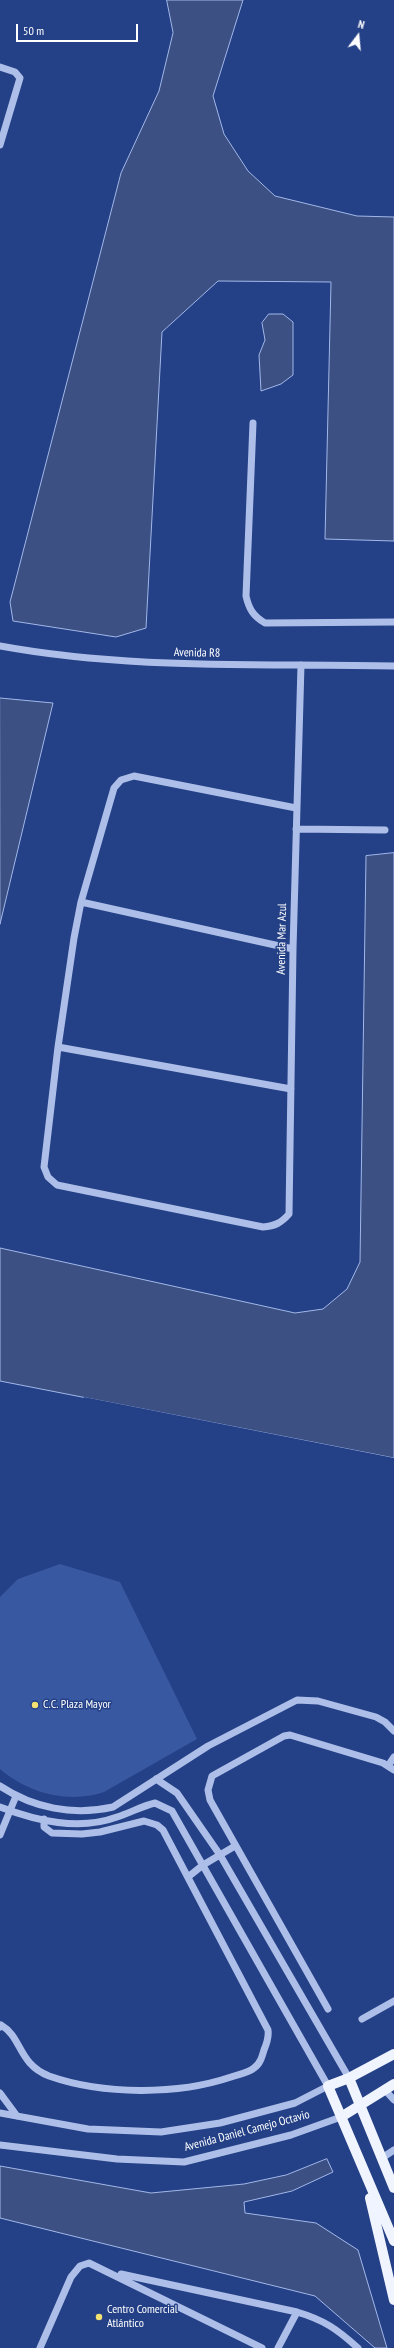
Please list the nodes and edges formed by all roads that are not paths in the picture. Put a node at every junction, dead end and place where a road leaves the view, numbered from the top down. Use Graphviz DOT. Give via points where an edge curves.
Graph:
graph roads {
  1 [pos="0,67"];
  2 [pos="1,136"];
  3 [pos="0,145"];
  4 [pos="253,422"];
  5 [pos="394,622"];
  6 [pos="0,646"];
  7 [pos="301,665"];
  8 [pos="394,666"];
  9 [pos="296,808"];
  10 [pos="296,829"];
  11 [pos="385,830"];
  12 [pos="81,902"];
  13 [pos="293,949"];
  14 [pos="58,1048"];
  15 [pos="291,1089"];
  16 [pos="394,1731"];
  17 [pos="394,1757"];
  18 [pos="391,1768"];
  19 [pos="156,1779"];
  20 [pos="0,1786"];
  21 [pos="16,1796"];
  22 [pos="0,1807"];
  23 [pos="10,1811"];
  24 [pos="44,1819"];
  25 [pos="0,1835"];
  26 [pos="235,1846"];
  27 [pos="220,1855"];
  28 [pos="203,1865"];
  29 [pos="188,1877"];
  30 [pos="394,2001"];
  31 [pos="328,2009"];
  32 [pos="362,2019"];
  33 [pos="0,2027"];
  34 [pos="394,2054"];
  35 [pos="349,2078"];
  36 [pos="394,2084"];
  37 [pos="328,2086"];
  38 [pos="384,2089"];
  39 [pos="0,2093"];
  40 [pos="394,2100"];
  41 [pos="360,2104"];
  42 [pos="0,2113"];
  43 [pos="18,2116"];
  44 [pos="341,2117"];
  45 [pos="0,2145"];
  46 [pos="394,2150"];
  47 [pos="382,2158"];
  48 [pos="366,2176"];
  49 [pos="391,2177"];
  50 [pos="394,2188"];
  51 [pos="394,2241"];
  52 [pos="112,2272"];
  53 [pos="394,2300"];
  54 [pos="297,2312"];
  55 [pos="40,2348"];
  56 [pos="262,2348"];
  57 [pos="278,2348"];
  58 [pos="358,2348"];
  1 -- 2 [label="street" via="15,72 20,78"];
  2 -- 3 [label="street"];
  4 -- 5 [label="street" via="246,596 249,608 256,618 265,623"];
  6 -- 7 [label="street, Avenida R8" via="113,660"];
  7 -- 8 [label="street, Avenida R8"];
  7 -- 9 [label="street, Avenida Mar Azul"];
  9 -- 10 [label="street, Avenida Mar Azul"];
  9 -- 12 [label="street" via="134,776 126,777 114,788"];
  10 -- 11 [label="street"];
  10 -- 13 [label="street, Avenida Mar Azul"];
  12 -- 13 [label="street"];
  12 -- 14 [label="street"];
  13 -- 15 [label="street, Avenida Mar Azul"];
  14 -- 15 [label="street"];
  14 -- 15 [label="street, Avenida Mar Azul" via="44,1167 48,1177 57,1185 263,1227 274,1226 289,1214"];
  16 -- 19 [label="street" via="376,1717 318,1701 297,1700 208,1746"];
  17 -- 18 [label="street"];
  18 -- 26 [label="street" via="298,1737 284,1736 212,1776 209,1783 210,1800"];
  19 -- 21 [label="street" via="112,1807 96,1810 56,1809"];
  19 -- 27 [label="street" via="177,1793"];
  20 -- 21 [label="street"];
  21 -- 23 [label="street"];
  22 -- 23 [label="street"];
  23 -- 24 [label="street"];
  23 -- 25 [label="street"];
  24 -- 28 [label="street" via="65,1824 94,1823 117,1818 146,1805 159,1804 172,1811"];
  24 -- 29 [label="street" via="44,1827 49,1832 67,1834 100,1832 138,1821 150,1821 163,1830"];
  26 -- 27 [label="street"];
  26 -- 31 [label="street"];
  27 -- 28 [label="street"];
  27 -- 35 [label="street"];
  28 -- 29 [label="street"];
  28 -- 37 [label="street"];
  29 -- 33 [label="street" via="268,2030 261,2059 254,2068 202,2084 160,2089 121,2089 82,2084 50,2076 35,2068 22,2054 11,2033 1,2025"];
  30 -- 32 [label="street"];
  34 -- 35 [label="main road, Avenida Daniel Camejo Octavio"];
  35 -- 37 [label="main road, Avenida Daniel Camejo Octavio"];
  35 -- 41 [label="main road"];
  36 -- 38 [label="main road, Avenida Daniel Camejo Octavio"];
  37 -- 43 [label="street, Avenida Daniel Camejo Octavio" via="295,2103 220,2123 161,2132 88,2129"];
  37 -- 44 [label="main road"];
  38 -- 40 [label="street"];
  38 -- 41 [label="main road, Avenida Daniel Camejo Octavio"];
  39 -- 43 [label="street"];
  41 -- 44 [label="main road, Avenida Daniel Camejo Octavio"];
  41 -- 47 [label="main road"];
  42 -- 43 [label="street, Avenida Daniel Camejo Octavio"];
  44 -- 45 [label="street, Avenida Daniel Camejo Octavio" via="291,2135 184,2162 117,2159"];
  44 -- 48 [label="main road"];
  46 -- 47 [label="street"];
  47 -- 49 [label="main road"];
  48 -- 51 [label="main road"];
  48 -- 53 [label="main road"];
  49 -- 50 [label="main road"];
  52 -- 54 [label="street"];
  52 -- 55 [label="street" via="90,2263 80,2266 71,2277"];
  52 -- 56 [label="street"];
  54 -- 57 [label="street"];
  54 -- 58 [label="street" via="320,2319 337,2329"];
}
